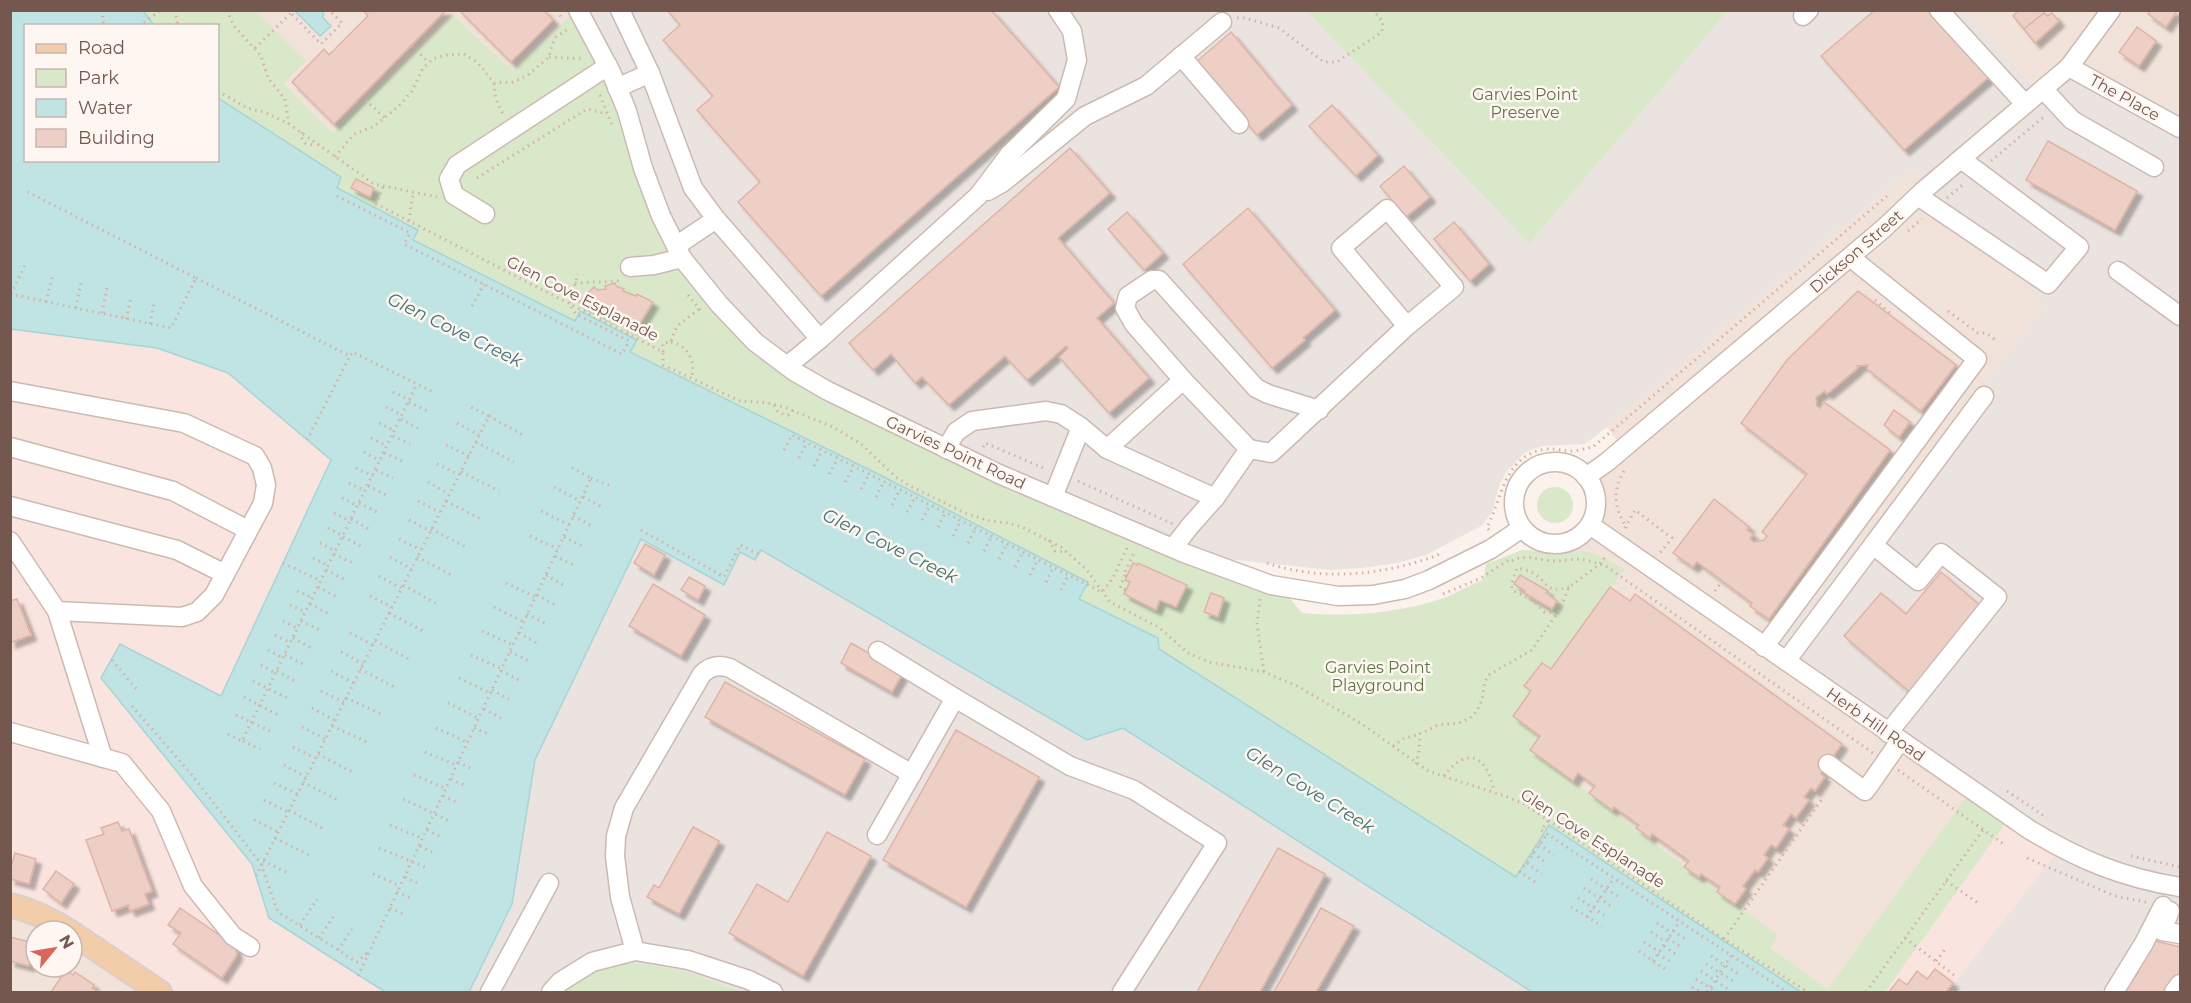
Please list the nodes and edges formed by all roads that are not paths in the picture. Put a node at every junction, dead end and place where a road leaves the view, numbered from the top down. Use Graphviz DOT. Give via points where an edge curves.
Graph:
graph roads {
  1 [pos="578,10"];
  2 [pos="620,10"];
  3 [pos="1058,10"];
  4 [pos="1939,10"];
  5 [pos="2104,14"];
  6 [pos="1222,22"];
  7 [pos="1181,56"];
  8 [pos="608,66"];
  9 [pos="2069,67"];
  10 [pos="650,73"];
  11 [pos="617,88"];
  12 [pos="2043,89"];
  13 [pos="2025,104"];
  14 [pos="1239,124"];
  15 [pos="2181,128"];
  16 [pos="1960,159"];
  17 [pos="2154,167"];
  18 [pos="1918,195"];
  19 [pos="978,196"];
  20 [pos="485,214"];
  21 [pos="716,219"];
  22 [pos="679,252"];
  23 [pos="1850,257"];
  24 [pos="630,267"];
  25 [pos="2118,271"];
  26 [pos="2181,316"];
  27 [pos="1407,326"];
  28 [pos="820,339"];
  29 [pos="787,366"];
  30 [pos="1183,380"];
  31 [pos="10,391"];
  32 [pos="1984,396"];
  33 [pos="1319,410"];
  34 [pos="1081,427"];
  35 [pos="10,447"];
  36 [pos="946,449"];
  37 [pos="1107,449"];
  38 [pos="1249,449"];
  39 [pos="1586,477"];
  40 [pos="1053,496"];
  41 [pos="1215,498"];
  42 [pos="10,506"];
  43 [pos="1590,525"];
  44 [pos="1522,528"];
  45 [pos="248,530"];
  46 [pos="10,541"];
  47 [pos="1873,545"];
  48 [pos="1173,548"];
  49 [pos="225,574"];
  50 [pos="57,611"];
  51 [pos="1764,646"];
  52 [pos="878,651"];
  53 [pos="1786,661"];
  54 [pos="955,698"];
  55 [pos="10,732"];
  56 [pos="1894,737"];
  57 [pos="103,758"];
  58 [pos="1828,764"];
  59 [pos="912,774"];
  60 [pos="878,835"];
  61 [pos="549,883"];
  62 [pos="2181,887"];
  63 [pos="10,905"];
  64 [pos="45,919"];
  65 [pos="2181,934"];
  66 [pos="84,941"];
  67 [pos="250,947"];
  68 [pos="635,951"];
  69 [pos="2181,984"];
  70 [pos="160,993"];
  71 [pos="490,993"];
  72 [pos="551,993"];
  73 [pos="773,993"];
  74 [pos="1122,993"];
  75 [pos="2114,993"];
  76 [pos="2174,993"];
  1 -- 8 [label="street, Garvies Point Road"];
  2 -- 10 [label="street"];
  3 -- 19 [label="street" via="1072,31 1077,60 1066,99 1009,155"];
  4 -- 13 [label="street"];
  5 -- 9 [label="street, Dickson Street"];
  6 -- 7 [label="street"];
  7 -- 14 [label="street"];
  7 -- 19 [label="street" via="1146,86 1085,116 1002,183"];
  8 -- 11 [label="street, Garvies Point Road"];
  8 -- 20 [label="street" via="454,168 449,178 454,195"];
  9 -- 12 [label="street, Dickson Street"];
  9 -- 15 [label="street, The Place"];
  10 -- 11 [label="street"];
  10 -- 21 [label="street" via="693,188"];
  11 -- 22 [label="street, Garvies Point Road" via="661,216"];
  12 -- 13 [label="street, Dickson Street"];
  12 -- 17 [label="street" via="2072,120"];
  13 -- 16 [label="street, Dickson Street"];
  16 -- 18 [label="street, Dickson Street"];
  16 -- 18 [label="street" via="2079,247 2048,284"];
  18 -- 23 [label="street, Dickson Street"];
  19 -- 28 [label="street"];
  21 -- 22 [label="street"];
  21 -- 28 [label="street"];
  22 -- 24 [label="street" via="654,265"];
  22 -- 29 [label="street, Garvies Point Road" via="755,342"];
  23 -- 39 [label="street, Dickson Street"];
  23 -- 51 [label="street" via="1977,359"];
  25 -- 26 [label="street"];
  27 -- 27 [label="street" via="1341,248 1387,209 1454,286"];
  27 -- 33 [label="street"];
  28 -- 29 [label="street"];
  29 -- 36 [label="street, Garvies Point Road" via="828,391"];
  30 -- 33 [label="street" via="1134,324 1125,308 1128,296 1152,280 1159,280 1256,388"];
  30 -- 37 [label="street"];
  30 -- 38 [label="street"];
  31 -- 45 [label="street" via="184,423 255,456 266,485 263,503"];
  32 -- 47 [label="street"];
  33 -- 38 [label="street" via="1271,453"];
  34 -- 36 [label="street" via="1061,414 1046,411 972,421 956,432"];
  34 -- 37 [label="street"];
  34 -- 40 [label="street"];
  35 -- 45 [label="street" via="173,491"];
  36 -- 40 [label="street, Garvies Point Road"];
  37 -- 41 [label="street"];
  38 -- 41 [label="street"];
  39 -- 43 [label="street" via="1595,499"];
  39 -- 44 [label="street" via="1562,463 1535,467 1524,476 1514,502"];
  40 -- 48 [label="street, Garvies Point Road"];
  41 -- 48 [label="street"];
  42 -- 49 [label="street" via="177,550"];
  43 -- 44 [label="street" via="1568,543 1554,544 1542,543"];
  43 -- 51 [label="street, Herb Hill Road"];
  44 -- 48 [label="street, Garvies Point Road" via="1491,549 1429,580 1373,595 1338,596 1271,585"];
  45 -- 49 [label="street"];
  46 -- 50 [label="street"];
  47 -- 53 [label="street"];
  47 -- 56 [label="street" via="1918,581 1941,553 1997,597"];
  49 -- 50 [label="street" via="207,604 182,617"];
  50 -- 57 [label="street"];
  51 -- 53 [label="street, Herb Hill Road"];
  52 -- 54 [label="street"];
  53 -- 56 [label="street, Herb Hill Road"];
  54 -- 59 [label="street"];
  54 -- 74 [label="street" via="1070,766 1134,790 1216,843"];
  55 -- 57 [label="street"];
  56 -- 58 [label="street" via="1886,762 1866,789"];
  56 -- 62 [label="street, Herb Hill Road" via="2017,822 2074,856 2106,870"];
  57 -- 67 [label="street" via="122,763 161,811 193,886 233,936"];
  59 -- 60 [label="street"];
  59 -- 68 [label="street" via="730,668 708,669 624,808 616,836 620,897"];
  61 -- 71 [label="street"];
  63 -- 64 [label="main road"];
  65 -- 75 [label="street" via="2162,931 2167,907"];
  66 -- 70 [label="main road"];
  68 -- 72 [label="street" via="592,963 560,982"];
  68 -- 73 [label="street" via="688,960 748,980"];
  69 -- 76 [label="street"];
}
